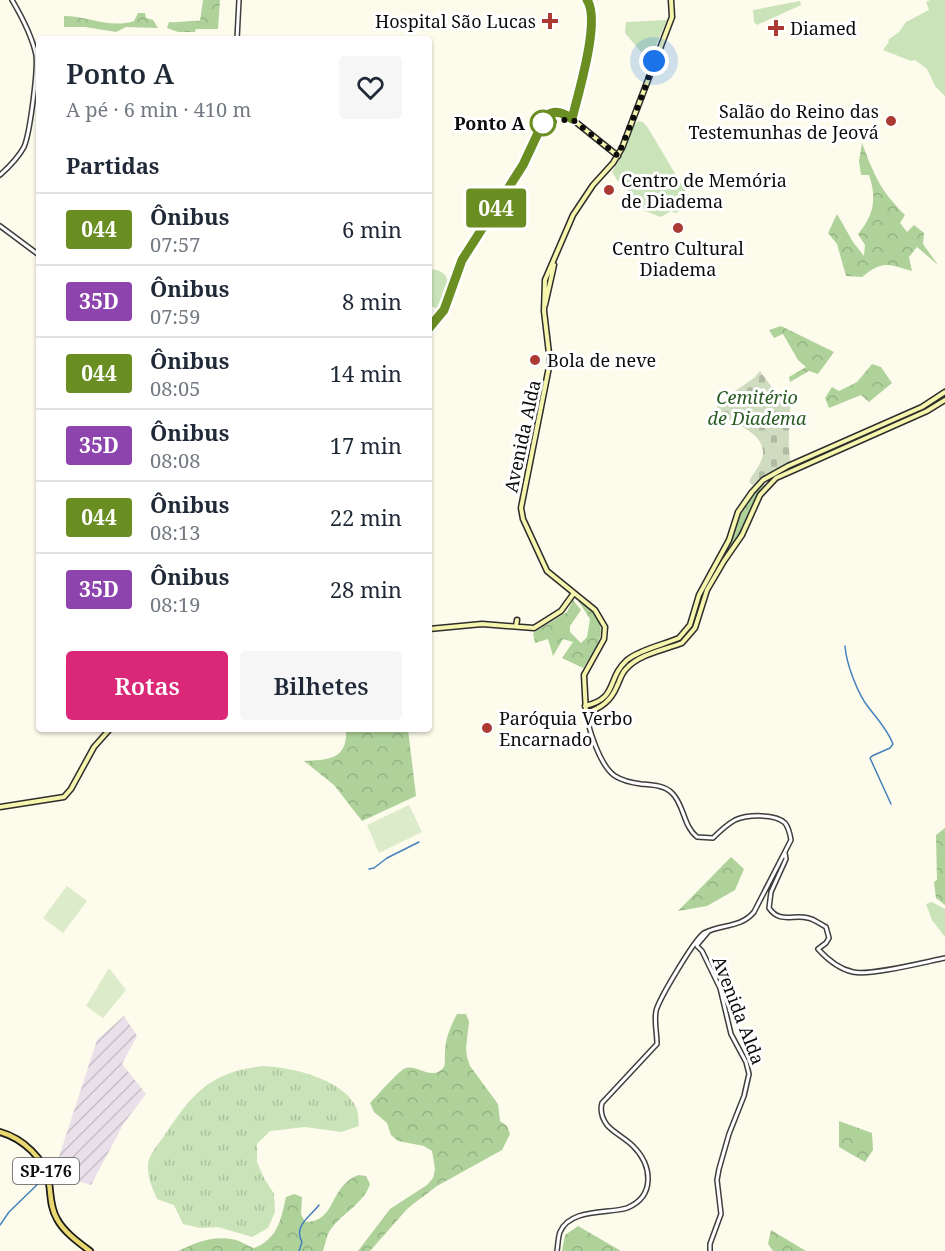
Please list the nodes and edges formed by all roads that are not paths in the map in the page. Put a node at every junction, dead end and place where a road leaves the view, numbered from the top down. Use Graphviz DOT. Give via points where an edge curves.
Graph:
graph roads {
  1 [pos="12,0"];
  2 [pos="239,0"];
  3 [pos="587,0"];
  4 [pos="671,0"];
  5 [pos="237,36"];
  6 [pos="618,156"];
  7 [pos="0,175"];
  8 [pos="0,226"];
  9 [pos="36,253"];
  10 [pos="555,258"];
  11 [pos="545,280"];
  12 [pos="547,291"];
  13 [pos="544,311"];
  14 [pos="945,392"];
  15 [pos="945,400"];
  16 [pos="922,407"];
  17 [pos="900,416"];
  18 [pos="907,420"];
  19 [pos="874,435"];
  20 [pos="574,593"];
  21 [pos="517,620"];
  22 [pos="516,626"];
  23 [pos="432,629"];
  24 [pos="585,706"];
  25 [pos="586,713"];
  26 [pos="108,732"];
  27 [pos="0,807"];
  28 [pos="785,854"];
  29 [pos="698,942"];
  30 [pos="945,958"];
  31 [pos="0,1132"];
  32 [pos="90,1251"];
  33 [pos="557,1251"];
  34 [pos="710,1251"];
  1 -- 7 [label="street" via="25,24 36,63 27,141"];
  2 -- 5 [label="street"];
  3 -- 6 [label="main road" via="592,9 591,33 572,119"];
  4 -- 6 [label="main road, Avenida Alda" via="672,17"];
  6 -- 10 [label="main road, Avenida Alda" via="576,210"];
  8 -- 9 [label="street"];
  10 -- 11 [label="main road, Avenida Alda"];
  10 -- 12 [label="main road, Avenida Alda"];
  11 -- 12 [label="main road"];
  11 -- 13 [label="main road, Avenida Alda"];
  12 -- 13 [label="main road, Avenida Alda"];
  13 -- 20 [label="main road, Avenida Alda" via="550,362 521,513 547,571"];
  14 -- 16 [label="main road"];
  15 -- 18 [label="main road"];
  16 -- 17 [label="main road"];
  16 -- 18 [label="main road"];
  17 -- 19 [label="main road"];
  17 -- 24 [label="main road" via="792,463 763,480 738,512 686,632 632,657 617,673 608,695"];
  18 -- 19 [label="main road"];
  19 -- 25 [label="main road" via="776,478 764,490 742,536 707,590 691,634 682,643 632,664 607,703"];
  20 -- 22 [label="main road" via="561,611 536,627"];
  20 -- 24 [label="main road, Avenida Alda" via="596,610 605,627 602,644 584,675"];
  21 -- 22 [label="main road"];
  22 -- 23 [label="main road" via="482,624"];
  24 -- 25 [label="main road, Avenida Alda"];
  25 -- 28 [label="street, Avenida Alda" via="608,770 622,779 669,791 694,835 713,838 739,819 773,817 784,822 790,832"];
  26 -- 27 [label="main road" via="62,798"];
  28 -- 29 [label="street, Avenida Alda" via="749,918 709,932"];
  28 -- 30 [label="street" via="769,897 769,908 783,918 808,918 826,927 829,938 818,949 838,966 857,973"];
  29 -- 33 [label="street, Avenida Alda" via="658,1007 657,1044 601,1105 607,1125 644,1160 647,1189 641,1199 627,1208 570,1221 560,1232"];
  29 -- 34 [label="street, Avenida Alda" via="720,988 730,1034 749,1074 719,1169 721,1214"];
  31 -- 32 [label="main road, SP-176" via="27,1146 44,1168 57,1219"];
}
